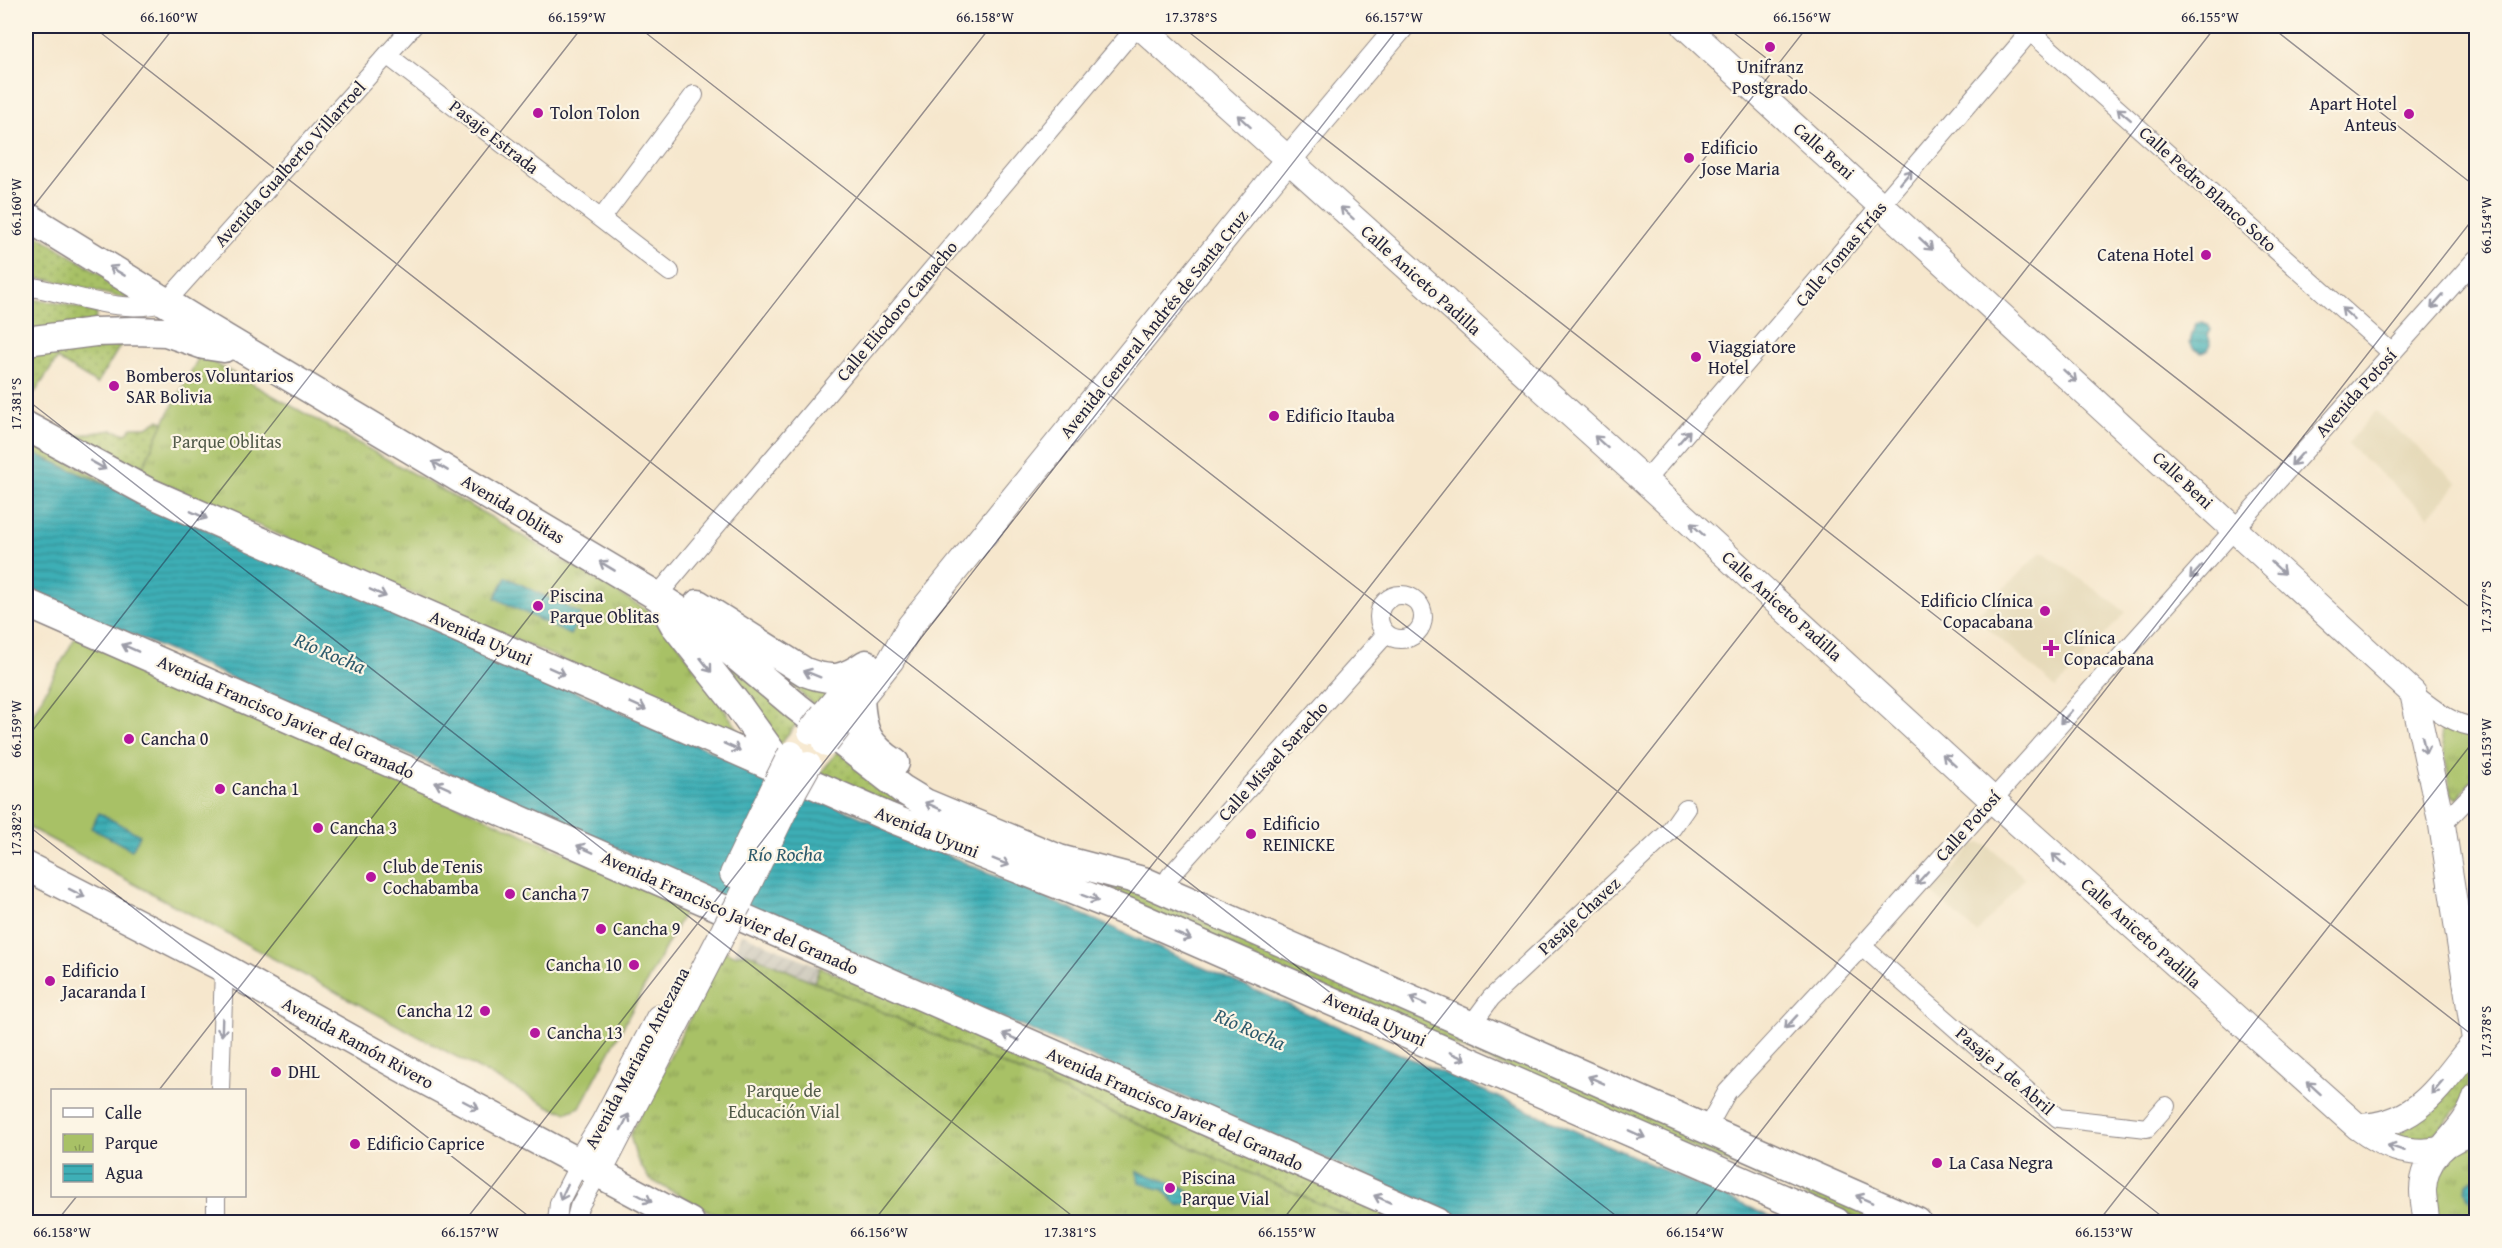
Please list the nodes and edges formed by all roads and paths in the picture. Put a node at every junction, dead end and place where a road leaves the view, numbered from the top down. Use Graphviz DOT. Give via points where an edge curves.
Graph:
graph roads {
  1 [pos="413,26"];
  2 [pos="1138,26"];
  3 [pos="1401,26"];
  4 [pos="1685,26"];
  5 [pos="2030,27"];
  6 [pos="387,55"];
  7 [pos="694,95"];
  8 [pos="1288,160"];
  9 [pos="1883,205"];
  10 [pos="26,216"];
  11 [pos="601,219"];
  12 [pos="2476,259"];
  13 [pos="670,272"];
  14 [pos="26,286"];
  15 [pos="166,302"];
  16 [pos="26,341"];
  17 [pos="246,350"];
  18 [pos="2392,353"];
  19 [pos="26,426"];
  20 [pos="1645,481"];
  21 [pos="2235,528"];
  22 [pos="657,596"];
  23 [pos="26,603"];
  24 [pos="910,626"];
  25 [pos="1386,634"];
  26 [pos="866,664"];
  27 [pos="2413,693"];
  28 [pos="860,699"];
  29 [pos="2476,727"];
  30 [pos="825,728"];
  31 [pos="791,772"];
  32 [pos="2476,790"];
  33 [pos="1992,799"];
  34 [pos="1686,808"];
  35 [pos="2442,825"];
  36 [pos="26,866"];
  37 [pos="1132,876"];
  38 [pos="1163,889"];
  39 [pos="731,899"];
  40 [pos="1862,946"];
  41 [pos="224,968"];
  42 [pos="1471,1025"];
  43 [pos="2476,1044"];
  44 [pos="220,1089"];
  45 [pos="2476,1097"];
  46 [pos="2166,1106"];
  47 [pos="2358,1126"];
  48 [pos="1707,1128"];
  49 [pos="2476,1133"];
  50 [pos="2442,1147"];
  51 [pos="589,1169"];
  52 [pos="216,1197"];
  53 [pos="216,1222"];
  54 [pos="557,1222"];
  55 [pos="575,1222"];
  56 [pos="690,1222"];
  57 [pos="1436,1222"];
  58 [pos="1836,1222"];
  59 [pos="1917,1222"];
  60 [pos="2426,1222"];
  1 -- 6 [label="street, Avenida Gualberto Villarroel"];
  8 -- 2 [label="main road, Calle Aniceto Padilla, one-way"];
  2 -- 22 [label="street, Calle Eliodoro Camacho"];
  3 -- 8 [label="main road, Avenida General Andrés de Santa Cruz"];
  4 -- 9 [label="main road, Calle Beni"];
  9 -- 5 [label="street, Calle Tomas Frías, one-way"];
  18 -- 5 [label="street, Calle Pedro Blanco Soto, one-way"];
  6 -- 11 [label="street, Pasaje Estrada"];
  6 -- 15 [label="street, Avenida Gualberto Villarroel"];
  7 -- 11 [label="street"];
  20 -- 8 [label="main road, Calle Aniceto Padilla, one-way"];
  8 -- 24 [label="main road, Avenida General Andrés de Santa Cruz"];
  20 -- 9 [label="street, Calle Tomas Frías, one-way"];
  9 -- 21 [label="main road, Calle Beni, one-way"];
  15 -- 10 [label="main road, Avenida Oblitas, one-way"];
  11 -- 13 [label="street, Pasaje Estrada"];
  12 -- 18 [label="street, Avenida Potosí, one-way"];
  14 -- 15 [label="street" via="60,291 110,306 134,308"];
  15 -- 17 [label="main road, Avenida Oblitas"];
  16 -- 17 [label="main road" via="95,332 166,332 204,345"];
  22 -- 17 [label="main road, Avenida Oblitas, one-way"];
  18 -- 21 [label="street, Avenida Potosí, one-way"];
  19 -- 31 [label="main road, Avenida Uyuni, one-way" via="146,491"];
  33 -- 20 [label="main road, Calle Aniceto Padilla, one-way"];
  21 -- 27 [label="main road, Calle Beni, one-way"];
  21 -- 33 [label="street, Calle Potosí, one-way"];
  26 -- 22 [label="main road, Avenida Oblitas, one-way" via="851,674 824,679 806,672 693,601"];
  22 -- 31 [label="main road, one-way" via="674,624"];
  37 -- 22 [label="main road, Avenida Uyuni, one-way" via="1059,859 926,803 902,789 692,619"];
  57 -- 23 [label="main road, Avenida Francisco Javier del Granado, one-way"];
  24 -- 26 [label="main road, Avenida General Andrés de Santa Cruz"];
  24 -- 28 [label="main road, Avenida General Andrés de Santa Cruz" via="891,660"];
  25 -- 38 [label="street, Calle Misael Saracho" via="1170,876"];
  26 -- 30 [label="main road, Avenida General Andrés de Santa Cruz"];
  27 -- 29 [label="street" via="2445,716"];
  27 -- 35 [label="main road, one-way"];
  28 -- 30 [label="main road, Avenida General Andrés de Santa Cruz"];
  28 -- 37 [label="main road" via="865,735 874,747 917,777"];
  30 -- 31 [label="main road, Avenida General Andrés de Santa Cruz"];
  31 -- 39 [label="main road, Avenida General Andrés de Santa Cruz"];
  31 -- 58 [label="main road, Avenida Uyuni, one-way" via="888,817 1141,917"];
  32 -- 35 [label="street"];
  33 -- 40 [label="street, Calle Potosí, one-way"];
  47 -- 33 [label="main road, Calle Aniceto Padilla, one-way"];
  34 -- 42 [label="street, Pasaje Chavez" via="1670,831 1491,998"];
  35 -- 43 [label="main road"];
  36 -- 41 [label="main road, Avenida Ramón Rivero, one-way"];
  37 -- 38 [label="main road, Avenida Uyuni"];
  42 -- 38 [label="main road, Avenida Uyuni, one-way"];
  39 -- 51 [label="main road, Avenida Mariano Antezana" via="604,1123"];
  40 -- 46 [label="street, Pasaje 1 de Abril" via="2058,1118 2147,1128"];
  40 -- 48 [label="street, Calle Potosí, one-way" via="1727,1092"];
  41 -- 44 [label="street, one-way"];
  41 -- 51 [label="main road, Avenida Ramón Rivero, one-way"];
  48 -- 42 [label="main road, Avenida Uyuni, one-way"];
  43 -- 47 [label="main road, one-way" via="2411,1113 2379,1126"];
  45 -- 50 [label="main road" via="2462,1127"];
  50 -- 47 [label="main road, Calle Aniceto Padilla, one-way" via="2415,1153 2402,1151 2379,1142"];
  59 -- 48 [label="main road, Avenida Uyuni, one-way"];
  49 -- 50 [label="main road, Calle Aniceto Padilla"];
  50 -- 60 [label="main road" via="2429,1167 2423,1187"];
  51 -- 54 [label="street, Avenida Mariano Antezana, one-way" via="560,1203"];
  51 -- 55 [label="street, Avenida Mariano Antezana"];
  51 -- 56 [label="main road, Avenida Ramón Rivero, one-way"];
  52 -- 53 [label="street"];
}
